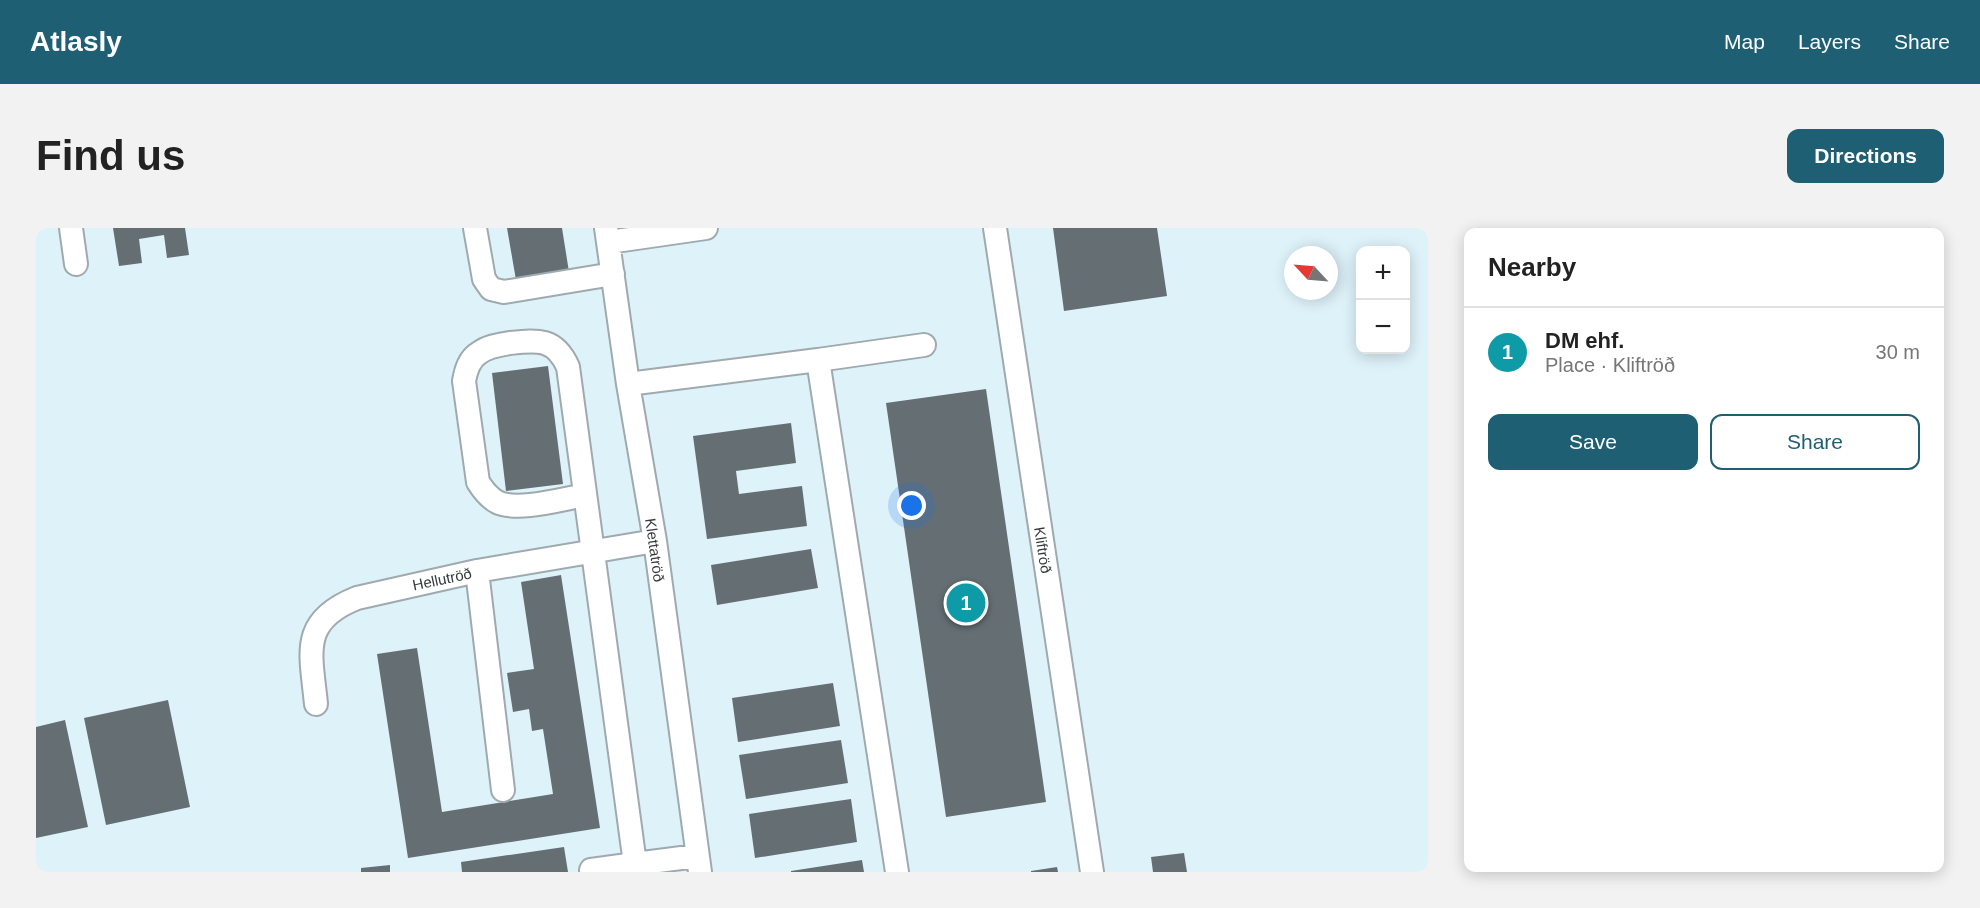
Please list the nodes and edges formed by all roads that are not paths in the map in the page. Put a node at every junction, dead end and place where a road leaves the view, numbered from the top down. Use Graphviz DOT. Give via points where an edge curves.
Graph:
graph roads {
  1 [pos="71,228"];
  2 [pos="475,228"];
  3 [pos="706,228"];
  4 [pos="995,228"];
  5 [pos="608,235"];
  6 [pos="76,264"];
  7 [pos="613,274"];
  8 [pos="924,345"];
  9 [pos="818,360"];
  10 [pos="628,384"];
  11 [pos="585,495"];
  12 [pos="655,541"];
  13 [pos="592,552"];
  14 [pos="477,571"];
  15 [pos="316,704"];
  16 [pos="503,790"];
  17 [pos="635,864"];
  18 [pos="699,864"];
  19 [pos="591,870"];
  20 [pos="897,872"];
  21 [pos="1092,872"];
  1 -- 6 [label="street"];
  2 -- 7 [label="street" via="484,279 491,289 504,292"];
  3 -- 5 [label="street"];
  4 -- 21 [label="street, Kliftröð"];
  5 -- 7 [label="street, Klettatröð"];
  7 -- 10 [label="street, Klettatröð"];
  8 -- 9 [label="street"];
  9 -- 10 [label="street"];
  9 -- 20 [label="street"];
  10 -- 12 [label="street, Klettatröð"];
  11 -- 11 [label="street" via="512,507 487,495 478,482 464,381 467,367 477,354 493,346 535,340 562,354 568,367"];
  11 -- 13 [label="street"];
  12 -- 13 [label="street, Hellutröð"];
  12 -- 18 [label="street, Klettatröð"];
  13 -- 14 [label="street, Hellutröð"];
  13 -- 17 [label="street"];
  14 -- 15 [label="street, Hellutröð" via="357,598 325,616 310,646"];
  14 -- 16 [label="street"];
  17 -- 18 [label="street"];
  17 -- 19 [label="street"];
}
